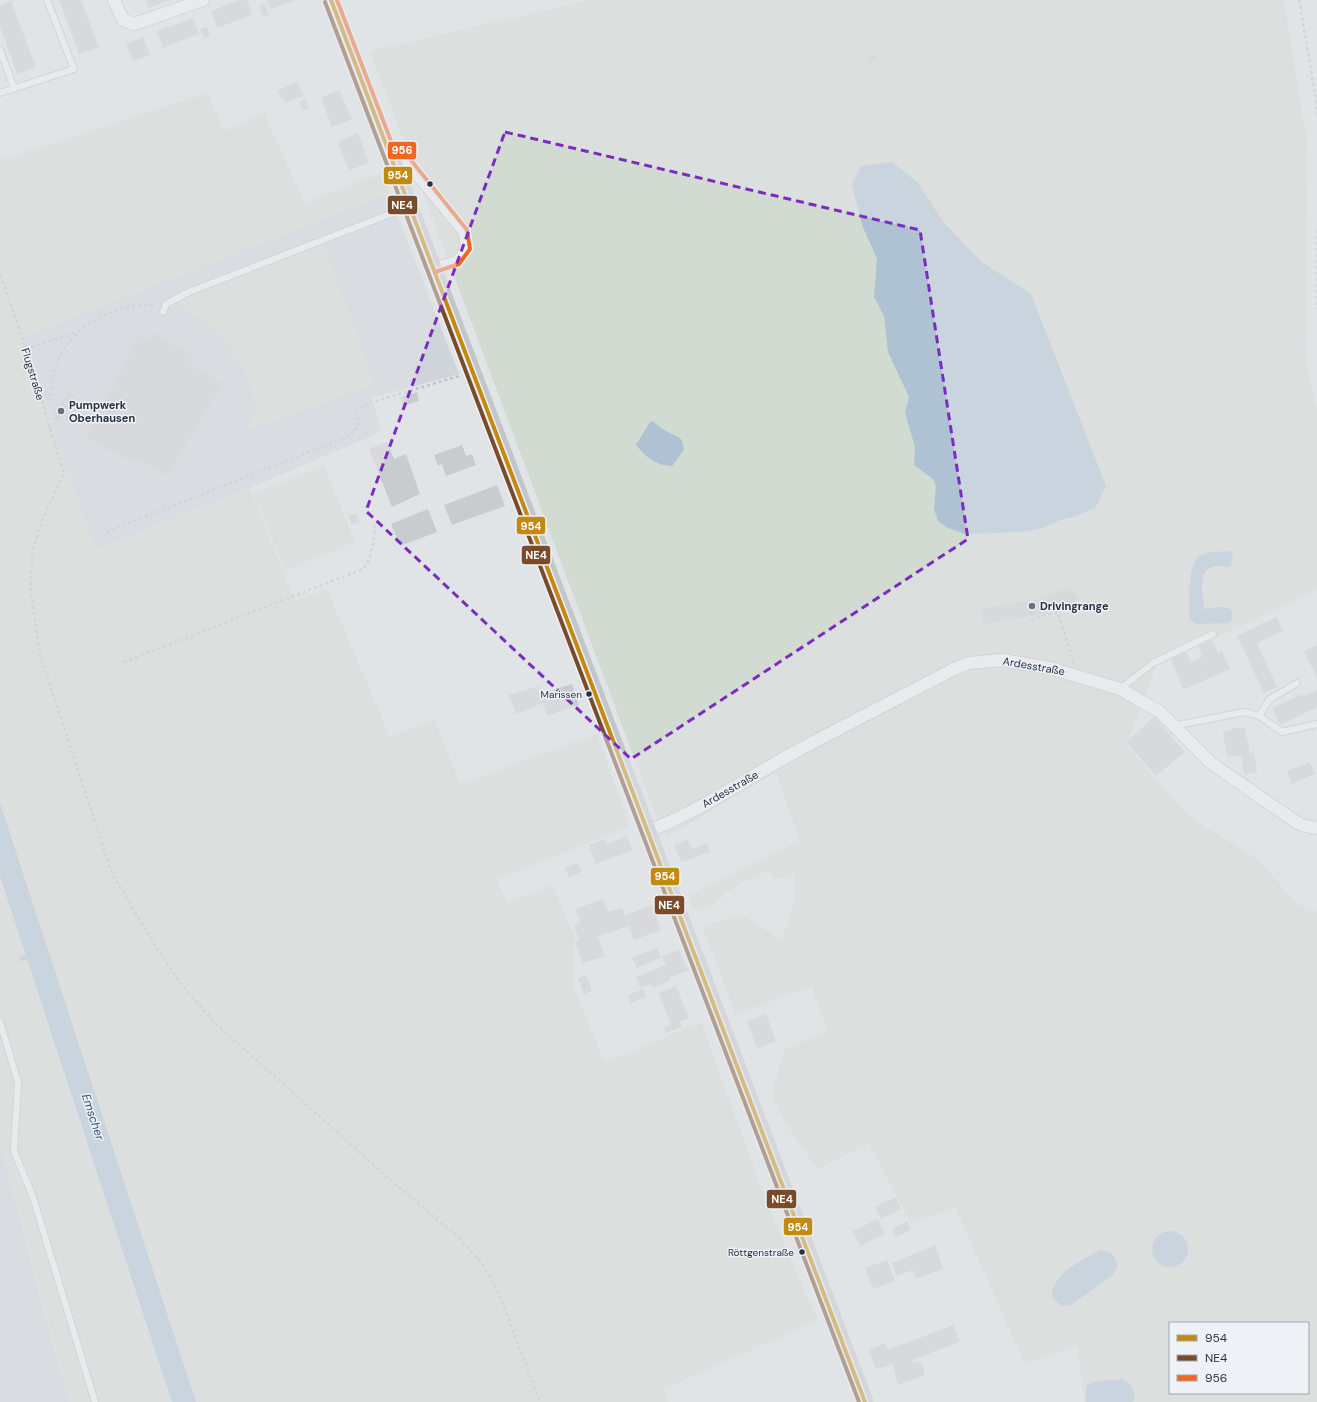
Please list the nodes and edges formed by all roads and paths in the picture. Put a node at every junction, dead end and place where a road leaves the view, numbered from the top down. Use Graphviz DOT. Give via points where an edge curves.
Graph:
graph roads {
  1 [pos="47,0"];
  2 [pos="114,0"];
  3 [pos="203,0"];
  4 [pos="332,0"];
  5 [pos="1299,0"];
  6 [pos="0,50"];
  7 [pos="14,88"];
  8 [pos="0,93"];
  9 [pos="1317,116"];
  10 [pos="386,144"];
  11 [pos="410,206"];
  12 [pos="1317,230"];
  13 [pos="433,266"];
  14 [pos="0,275"];
  15 [pos="166,304"];
  16 [pos="1317,309"];
  17 [pos="163,312"];
  18 [pos="77,333"];
  19 [pos="26,350"];
  20 [pos="472,372"];
  21 [pos="42,402"];
  22 [pos="66,404"];
  23 [pos="49,428"];
  24 [pos="375,522"];
  25 [pos="106,532"];
  26 [pos="1186,587"];
  27 [pos="1203,587"];
  28 [pos="1031,612"];
  29 [pos="1213,634"];
  30 [pos="124,662"];
  31 [pos="1075,674"];
  32 [pos="1297,683"];
  33 [pos="1120,689"];
  34 [pos="1259,716"];
  35 [pos="1317,724"];
  36 [pos="1173,726"];
  37 [pos="1317,828"];
  38 [pos="648,831"];
  39 [pos="0,1022"];
  40 [pos="95,1402"];
  41 [pos="540,1402"];
  42 [pos="865,1402"];
  1 -- 7 [label="lane" via="74,69"];
  2 -- 3 [label="street" via="123,20 134,24"];
  4 -- 10 [label="main road"];
  5 -- 9 [label="path"];
  6 -- 7 [label="lane"];
  7 -- 8 [label="lane"];
  10 -- 11 [label="main road"];
  10 -- 13 [label="lane" via="401,158 462,233 464,248 456,259"];
  11 -- 13 [label="main road"];
  11 -- 15 [label="lane" via="188,292"];
  12 -- 16 [label="path"];
  13 -- 20 [label="main road"];
  14 -- 19 [label="path, Flugstraße"];
  15 -- 17 [label="lane"];
  15 -- 18 [label="path" via="107,312 91,320"];
  18 -- 19 [label="path"];
  18 -- 21 [label="path" via="61,354 53,375 50,399"];
  19 -- 21 [label="path, Flugstraße"];
  20 -- 25 [label="path" via="363,405 357,412 359,426 350,436"];
  20 -- 38 [label="main road"];
  21 -- 23 [label="path, Flugstraße"];
  22 -- 23 [label="path" via="52,428"];
  23 -- 41 [label="path, Flugstraße" via="64,474 42,520 33,549 30,586 40,654 112,874 182,985 215,1022 456,1236 481,1262 497,1289"];
  24 -- 30 [label="path" via="373,549 370,560 363,569"];
  26 -- 27 [label="path"];
  28 -- 31 [label="path" via="1033,619 1058,611 1075,665"];
  29 -- 33 [label="lane" via="1153,663"];
  31 -- 33 [label="street, Ardesstraße"];
  31 -- 38 [label="street, Ardesstraße" via="1003,660 969,663 795,752 699,807"];
  32 -- 34 [label="lane" via="1270,699"];
  33 -- 36 [label="street, Ardesstraße" via="1160,712"];
  34 -- 35 [label="lane" via="1282,732"];
  34 -- 36 [label="lane" via="1244,712"];
  36 -- 37 [label="street, Ardesstraße" via="1211,763 1296,822"];
  38 -- 42 [label="main road"];
  39 -- 40 [label="lane" via="18,1082 14,1151 33,1197"];
}
